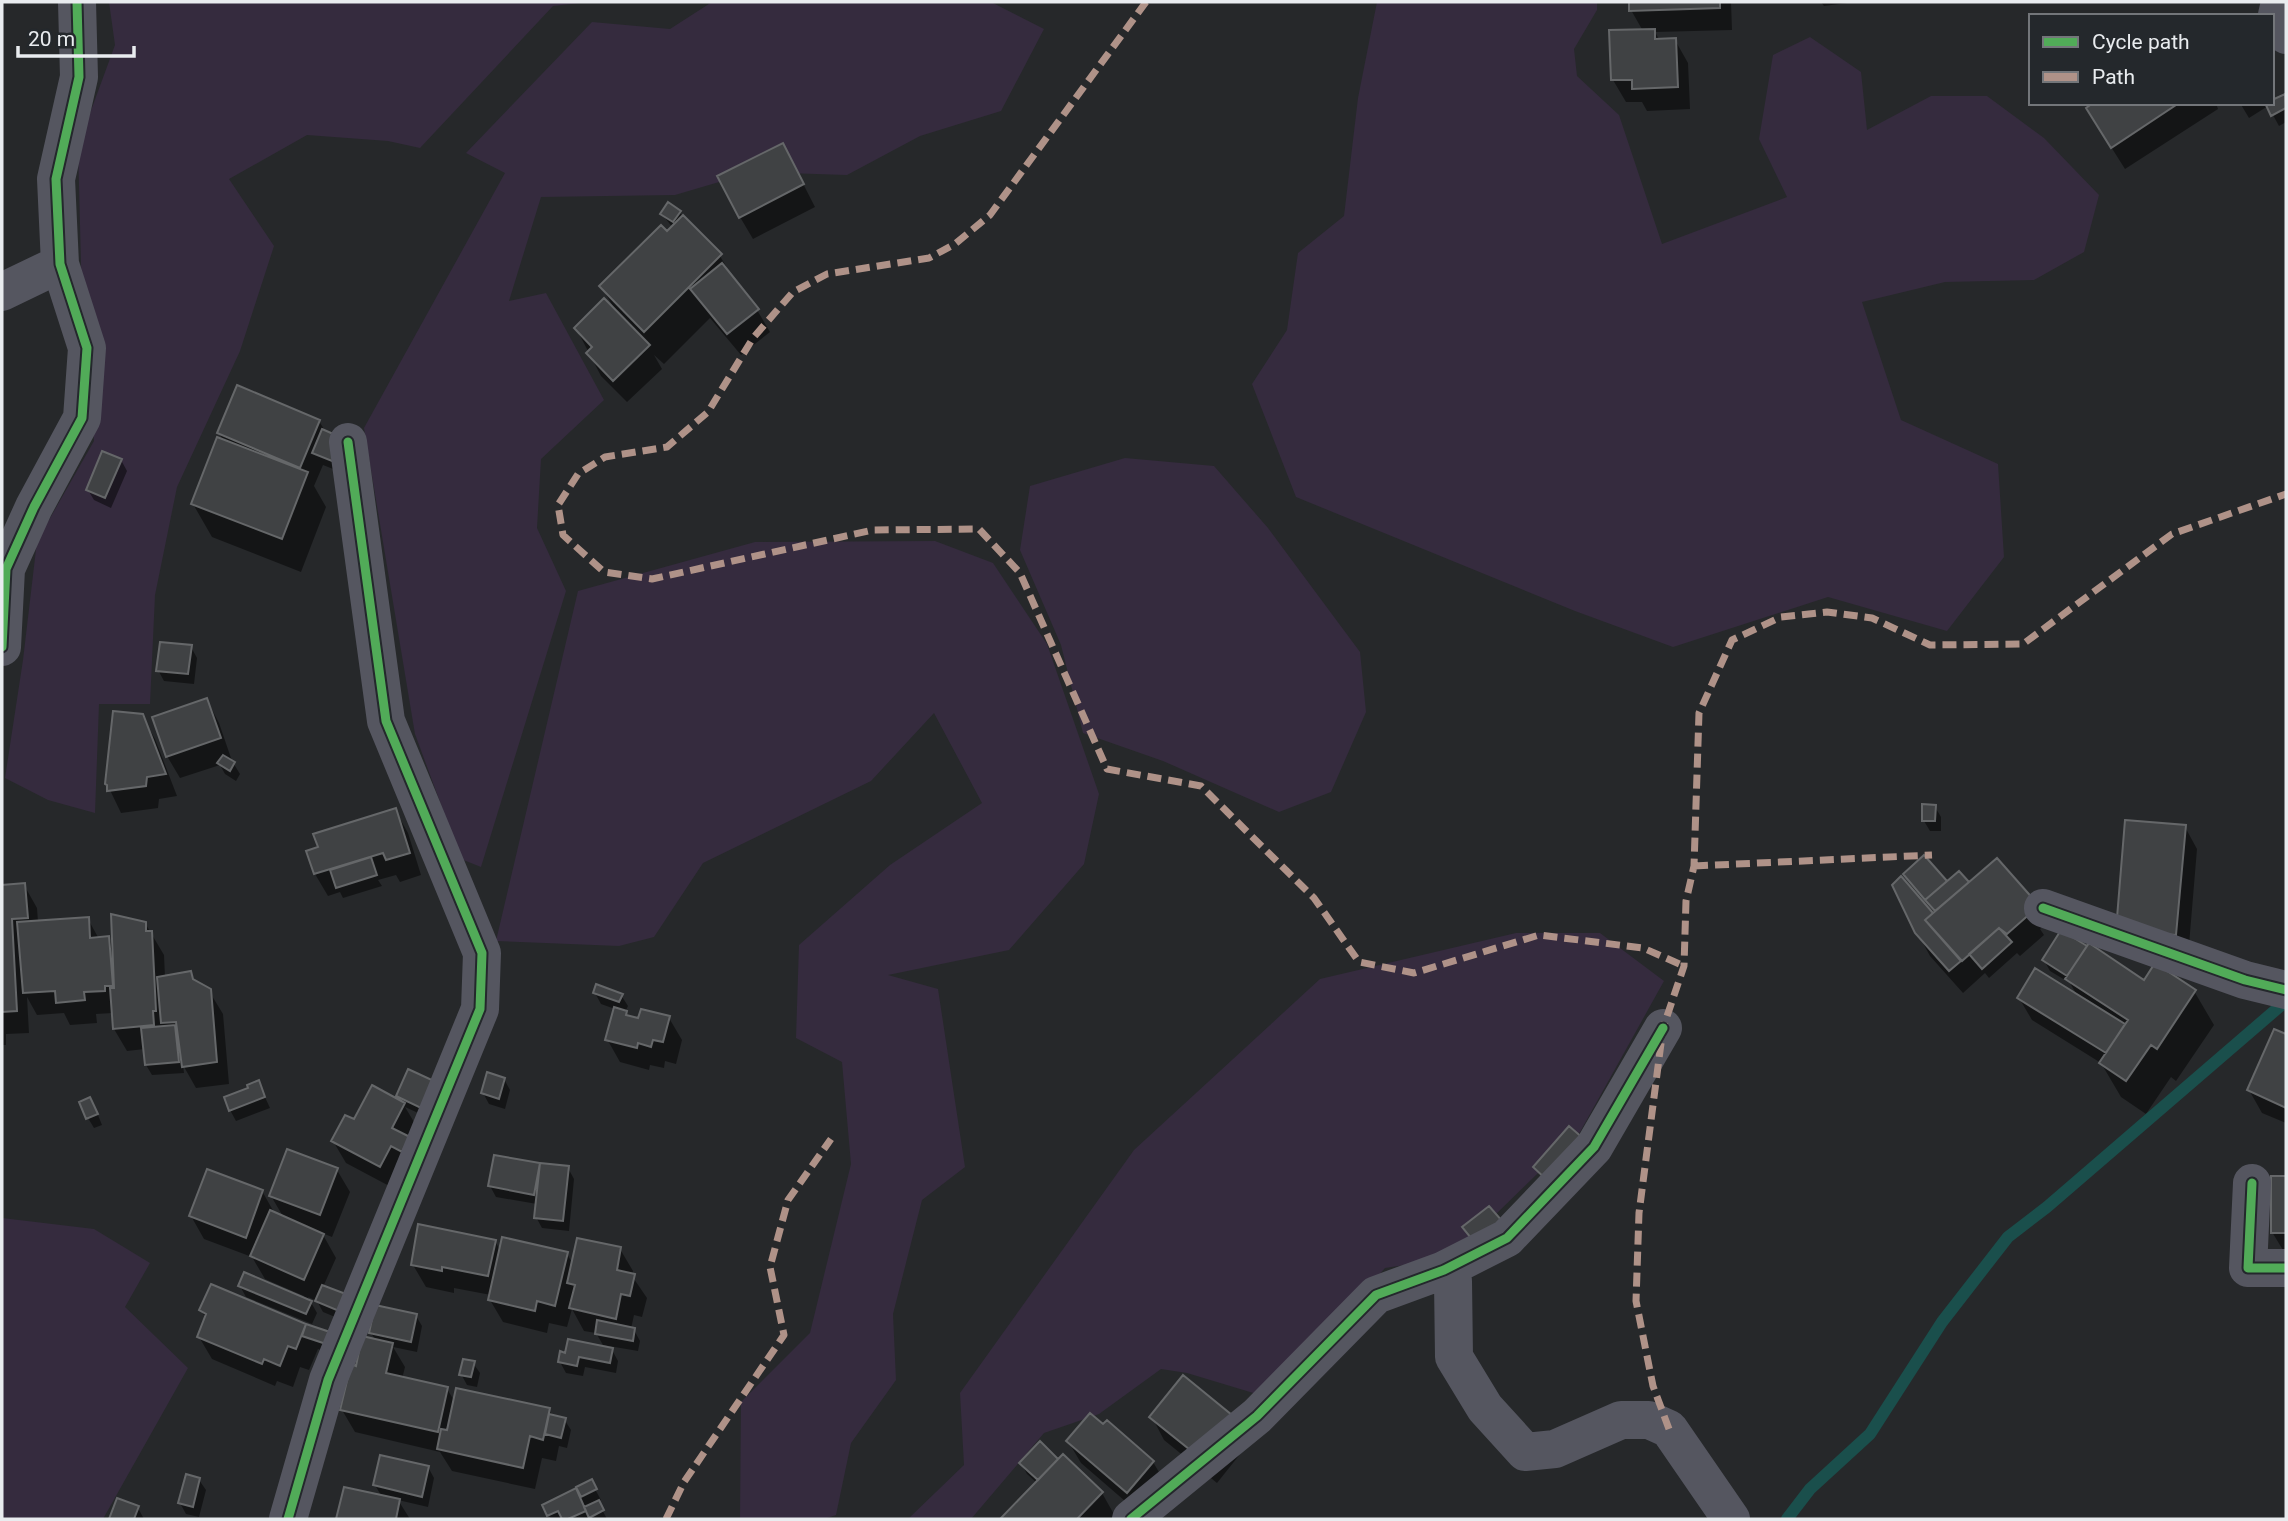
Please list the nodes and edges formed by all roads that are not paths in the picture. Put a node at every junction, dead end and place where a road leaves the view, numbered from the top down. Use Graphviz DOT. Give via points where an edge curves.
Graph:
graph roads {
  1 [pos="77,2"];
  2 [pos="60,264"];
  3 [pos="2,292"];
  4 [pos="348,442"];
  5 [pos="2,647"];
  6 [pos="2043,908"];
  7 [pos="2286,990"];
  8 [pos="1664,1028"];
  9 [pos="2252,1183"];
  10 [pos="2286,1268"];
  11 [pos="1444,1270"];
  12 [pos="288,1519"];
  13 [pos="1132,1519"];
  14 [pos="1731,1519"];
  1 -- 2 [label="street" via="79,77 56,179"];
  2 -- 3 [label="street"];
  2 -- 5 [label="street" via="87,348 82,418 6,569"];
  4 -- 12 [label="street" via="386,721 482,953 480,1009 328,1380"];
  6 -- 7 [label="street" via="2245,980"];
  8 -- 11 [label="street" via="1594,1147 1507,1238"];
  9 -- 10 [label="street" via="2248,1268"];
  11 -- 13 [label="street" via="1376,1295 1257,1416"];
  11 -- 14 [label="street" via="1453,1281 1454,1357 1485,1408 1525,1452 1555,1449 1621,1420 1648,1420 1669,1429"];
}
